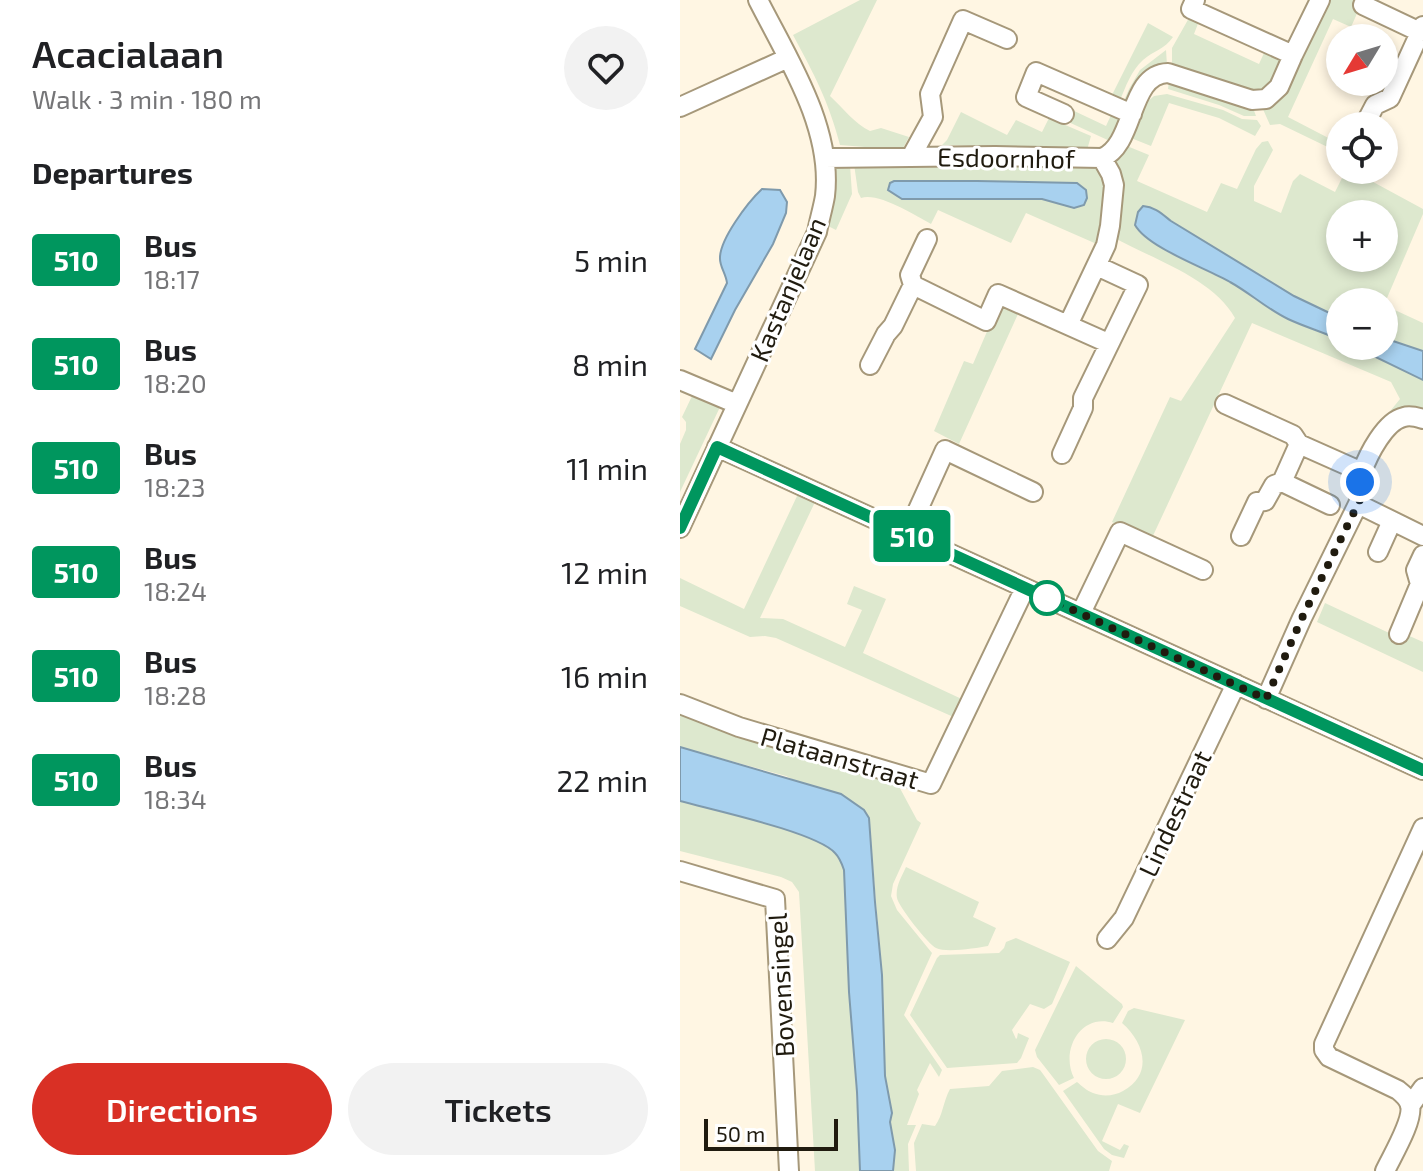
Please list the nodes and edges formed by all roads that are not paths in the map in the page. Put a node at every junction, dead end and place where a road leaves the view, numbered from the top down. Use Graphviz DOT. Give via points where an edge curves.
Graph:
graph roads {
  1 [pos="758,0"];
  2 [pos="1195,0"];
  3 [pos="1320,0"];
  4 [pos="1363,5"];
  5 [pos="1421,29"];
  6 [pos="1007,39"];
  7 [pos="1293,55"];
  8 [pos="788,58"];
  9 [pos="680,107"];
  10 [pos="1371,112"];
  11 [pos="1064,114"];
  12 [pos="1132,114"];
  13 [pos="911,157"];
  14 [pos="825,158"];
  15 [pos="1102,158"];
  16 [pos="927,239"];
  17 [pos="1097,266"];
  18 [pos="913,285"];
  19 [pos="1068,325"];
  20 [pos="1108,343"];
  21 [pos="870,365"];
  22 [pos="680,380"];
  23 [pos="737,404"];
  24 [pos="1225,404"];
  25 [pos="1423,419"];
  26 [pos="1299,444"];
  27 [pos="717,447"];
  28 [pos="1062,454"];
  29 [pos="1362,472"];
  30 [pos="1282,482"];
  31 [pos="1033,492"];
  32 [pos="1358,504"];
  33 [pos="1330,505"];
  34 [pos="1392,521"];
  35 [pos="680,528"];
  36 [pos="907,534"];
  37 [pos="1241,536"];
  38 [pos="1423,536"];
  39 [pos="1378,552"];
  40 [pos="1423,555"];
  41 [pos="1203,570"];
  42 [pos="1025,588"];
  43 [pos="1081,613"];
  44 [pos="1399,634"];
  45 [pos="1236,684"];
  46 [pos="1266,699"];
  47 [pos="680,704"];
  48 [pos="1423,770"];
  49 [pos="1423,828"];
  50 [pos="680,871"];
  51 [pos="1107,939"];
  52 [pos="1423,1088"];
  53 [pos="1410,1106"];
  54 [pos="789,1171"];
  55 [pos="1385,1171"];
  1 -- 8 [label="street, Kastanjelaan"];
  2 -- 7 [label="street" via="1191,9"];
  3 -- 7 [label="street, Esdoornhof"];
  4 -- 5 [label="street"];
  5 -- 10 [label="street" via="1390,98"];
  6 -- 13 [label="street, Esdoornhof" via="963,20 930,94 933,117"];
  7 -- 12 [label="street, Esdoornhof" via="1279,87 1266,99 1252,100 1160,73 1148,81"];
  8 -- 9 [label="street"];
  8 -- 14 [label="street, Kastanjelaan" via="822,137"];
  11 -- 12 [label="street, Esdoornhof" via="1026,97 1036,72"];
  12 -- 15 [label="street, Esdoornhof" via="1116,149"];
  13 -- 14 [label="street, Esdoornhof"];
  13 -- 15 [label="street, Esdoornhof"];
  14 -- 23 [label="street, Kastanjelaan" via="817,232"];
  15 -- 17 [label="street, Esdoornhof" via="1114,195"];
  16 -- 18 [label="street" via="910,275"];
  17 -- 19 [label="street, Esdoornhof"];
  17 -- 20 [label="street" via="1138,285"];
  18 -- 19 [label="street" via="986,321 998,294"];
  18 -- 21 [label="street"];
  19 -- 20 [label="street"];
  20 -- 28 [label="street"];
  22 -- 23 [label="street"];
  23 -- 27 [label="street, Kastanjelaan"];
  24 -- 26 [label="street" via="1293,435"];
  25 -- 29 [label="street" via="1405,416 1388,426"];
  26 -- 29 [label="street"];
  26 -- 30 [label="street"];
  27 -- 35 [label="street, Kastanjelaan"];
  27 -- 36 [label="street"];
  29 -- 32 [label="street"];
  30 -- 33 [label="street"];
  30 -- 37 [label="street" via="1265,501 1257,502"];
  31 -- 36 [label="street" via="945,450"];
  32 -- 34 [label="street"];
  32 -- 46 [label="street"];
  34 -- 38 [label="street"];
  34 -- 39 [label="street"];
  36 -- 42 [label="street"];
  40 -- 44 [label="street" via="1416,570 1420,584"];
  41 -- 43 [label="street" via="1120,532"];
  42 -- 43 [label="street"];
  42 -- 47 [label="street, Plataanstraat" via="931,784"];
  43 -- 45 [label="street"];
  45 -- 46 [label="street"];
  45 -- 51 [label="street, Lindestraat" via="1124,918"];
  46 -- 48 [label="street"];
  49 -- 53 [label="street" via="1324,1044 1329,1057 1398,1090"];
  50 -- 54 [label="street, Bovensingel" via="775,899"];
  52 -- 53 [label="street"];
  53 -- 55 [label="street"];
}
